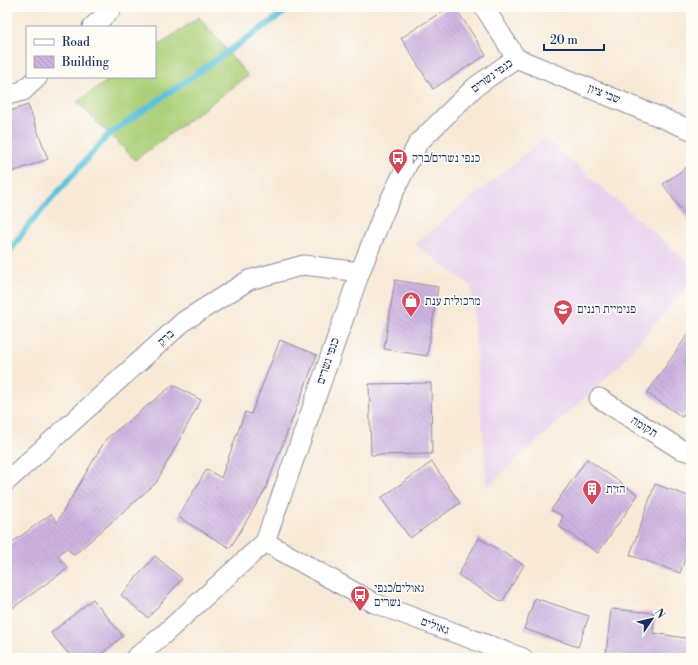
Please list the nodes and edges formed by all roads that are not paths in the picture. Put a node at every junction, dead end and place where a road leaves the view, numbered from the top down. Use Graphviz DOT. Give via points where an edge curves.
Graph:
graph roads {
  1 [pos="484,7"];
  2 [pos="111,10"];
  3 [pos="93,26"];
  4 [pos="516,58"];
  5 [pos="37,78"];
  6 [pos="7,95"];
  7 [pos="691,130"];
  8 [pos="360,272"];
  9 [pos="599,398"];
  10 [pos="691,452"];
  11 [pos="7,481"];
  12 [pos="265,542"];
  13 [pos="135,658"];
  14 [pos="523,658"];
  1 -- 4 [label="street"];
  2 -- 3 [label="street"];
  4 -- 7 [label="street, שבי ציון"];
  4 -- 8 [label="street, כנפי נשרים" via="475,87 418,142 384,212"];
  5 -- 6 [label="street" via="23,90"];
  8 -- 11 [label="street, ברק" via="304,265 249,280 184,322"];
  8 -- 12 [label="street, כנפי נשרים"];
  9 -- 10 [label="street, תקומה" via="680,450"];
  12 -- 13 [label="street, כנפי נשרים" via="164,635"];
  12 -- 14 [label="street, גאולים" via="374,604"];
}
